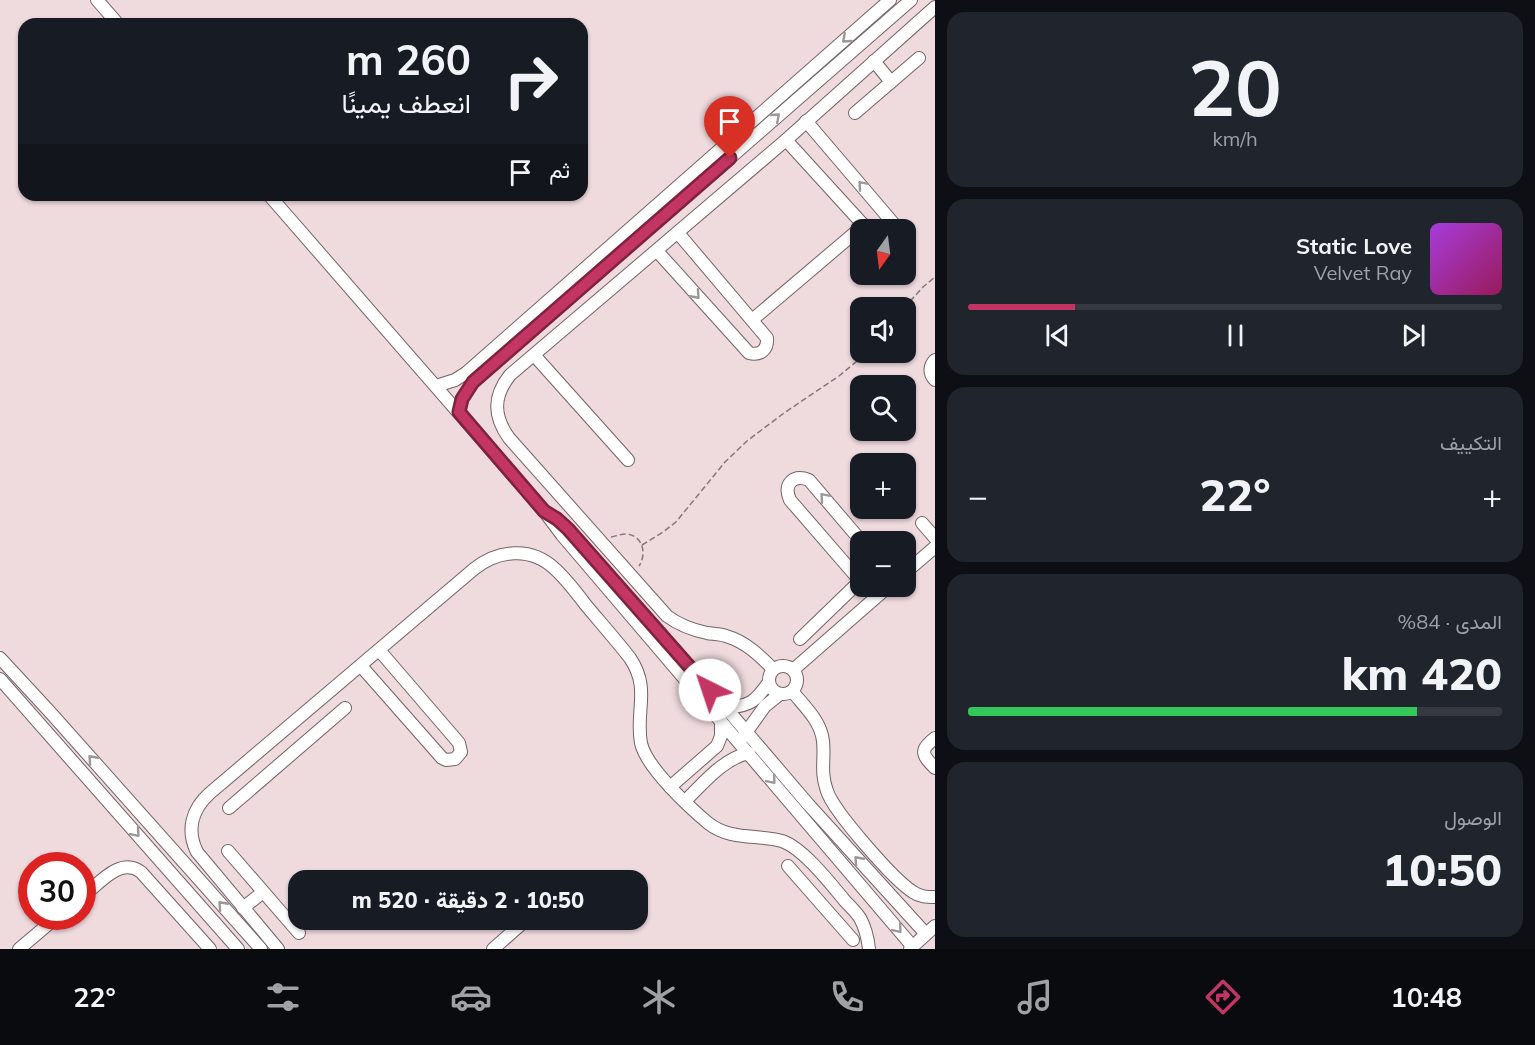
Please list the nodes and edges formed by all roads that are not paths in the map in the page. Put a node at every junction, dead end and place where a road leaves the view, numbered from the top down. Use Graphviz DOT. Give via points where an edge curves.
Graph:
graph roads {
  1 [pos="97,0"];
  2 [pos="890,0"];
  3 [pos="911,0"];
  4 [pos="934,9"];
  5 [pos="113,18"];
  6 [pos="919,58"];
  7 [pos="874,62"];
  8 [pos="891,82"];
  9 [pos="855,113"];
  10 [pos="806,122"];
  11 [pos="786,140"];
  12 [pos="274,201"];
  13 [pos="859,219"];
  14 [pos="890,219"];
  15 [pos="678,233"];
  16 [pos="850,240"];
  17 [pos="657,251"];
  18 [pos="752,320"];
  19 [pos="534,355"];
  20 [pos="935,360"];
  21 [pos="935,380"];
  22 [pos="436,386"];
  23 [pos="459,412"];
  24 [pos="628,460"];
  25 [pos="544,511"];
  26 [pos="922,523"];
  27 [pos="853,531"];
  28 [pos="935,538"];
  29 [pos="935,547"];
  30 [pos="916,563"];
  31 [pos="850,569"];
  32 [pos="850,594"];
  33 [pos="876,598"];
  34 [pos="800,639"];
  35 [pos="379,650"];
  36 [pos="0,658"];
  37 [pos="361,666"];
  38 [pos="793,670"];
  39 [pos="771,676"];
  40 [pos="0,679"];
  41 [pos="786,692"];
  42 [pos="345,708"];
  43 [pos="726,708"];
  44 [pos="721,721"];
  45 [pos="743,737"];
  46 [pos="935,738"];
  47 [pos="270,742"];
  48 [pos="749,753"];
  49 [pos="285,759"];
  50 [pos="935,768"];
  51 [pos="670,787"];
  52 [pos="685,801"];
  53 [pos="229,808"];
  54 [pos="228,851"];
  55 [pos="788,866"];
  56 [pos="96,885"];
  57 [pos="263,892"];
  58 [pos="840,895"];
  59 [pos="935,897"];
  60 [pos="824,907"];
  61 [pos="243,908"];
  62 [pos="41,930"];
  63 [pos="515,930"];
  64 [pos="930,930"];
  65 [pos="299,933"];
  66 [pos="853,940"];
  67 [pos="912,948"];
  68 [pos="19,949"];
  69 [pos="210,949"];
  70 [pos="238,949"];
  71 [pos="261,949"];
  72 [pos="278,949"];
  73 [pos="493,949"];
  74 [pos="869,949"];
  1 -- 5 [label="street"];
  2 -- 22 [label="street, one-way" via="466,372"];
  23 -- 3 [label="street, one-way" via="473,382"];
  4 -- 7 [label="street"];
  6 -- 8 [label="street"];
  7 -- 8 [label="street"];
  7 -- 10 [label="street"];
  8 -- 9 [label="street"];
  10 -- 11 [label="street"];
  14 -- 10 [label="street, one-way"];
  11 -- 13 [label="street"];
  11 -- 15 [label="street"];
  12 -- 22 [label="street"];
  15 -- 17 [label="street"];
  15 -- 18 [label="street"];
  16 -- 18 [label="street"];
  17 -- 18 [label="street, one-way" via="749,353 756,354 765,349 767,338"];
  17 -- 19 [label="street"];
  19 -- 24 [label="street"];
  19 -- 39 [label="street" via="504,382 497,401 503,430 660,609 675,622 725,636 756,652"];
  20 -- 21 [label="street" via="930,370"];
  22 -- 23 [label="street"];
  23 -- 25 [label="street"];
  25 -- 43 [label="street" via="568,529"];
  25 -- 44 [label="street"];
  26 -- 28 [label="street"];
  27 -- 31 [label="street, one-way" via="809,480 799,478 789,483 790,500"];
  29 -- 30 [label="street"];
  32 -- 34 [label="street"];
  33 -- 38 [label="street"];
  35 -- 37 [label="street"];
  35 -- 37 [label="street" via="459,743 461,752 455,759 442,758"];
  35 -- 51 [label="street" via="482,563 510,553 540,558 556,570 634,663 641,684 641,742"];
  71 -- 36 [label="street, one-way"];
  37 -- 47 [label="street"];
  38 -- 39 [label="street" via="781,666"];
  38 -- 41 [label="street" via="797,682"];
  39 -- 41 [label="street" via="772,690"];
  39 -- 43 [label="street" via="754,702"];
  40 -- 70 [label="street, one-way"];
  41 -- 45 [label="street" via="765,706"];
  41 -- 59 [label="street" via="813,716 819,728 827,794 842,816 907,887 919,896"];
  42 -- 49 [label="street"];
  43 -- 45 [label="street"];
  44 -- 45 [label="street"];
  44 -- 51 [label="street" via="717,746"];
  45 -- 48 [label="street"];
  64 -- 45 [label="street, one-way"];
  46 -- 50 [label="street" via="924,746 923,753"];
  47 -- 49 [label="street"];
  47 -- 61 [label="street" via="204,798 191,824 197,852"];
  48 -- 52 [label="street" via="727,762"];
  48 -- 67 [label="street, one-way"];
  49 -- 53 [label="street"];
  51 -- 52 [label="street"];
  52 -- 58 [label="street" via="725,833 791,845"];
  54 -- 57 [label="street"];
  55 -- 60 [label="street"];
  56 -- 69 [label="street" via="116,869 134,867"];
  57 -- 61 [label="street"];
  57 -- 65 [label="street"];
  58 -- 60 [label="street"];
  58 -- 74 [label="street" via="860,918"];
  60 -- 66 [label="street"];
  61 -- 72 [label="street"];
  62 -- 68 [label="street"];
  63 -- 73 [label="street"];
  64 -- 67 [label="street"];
}
